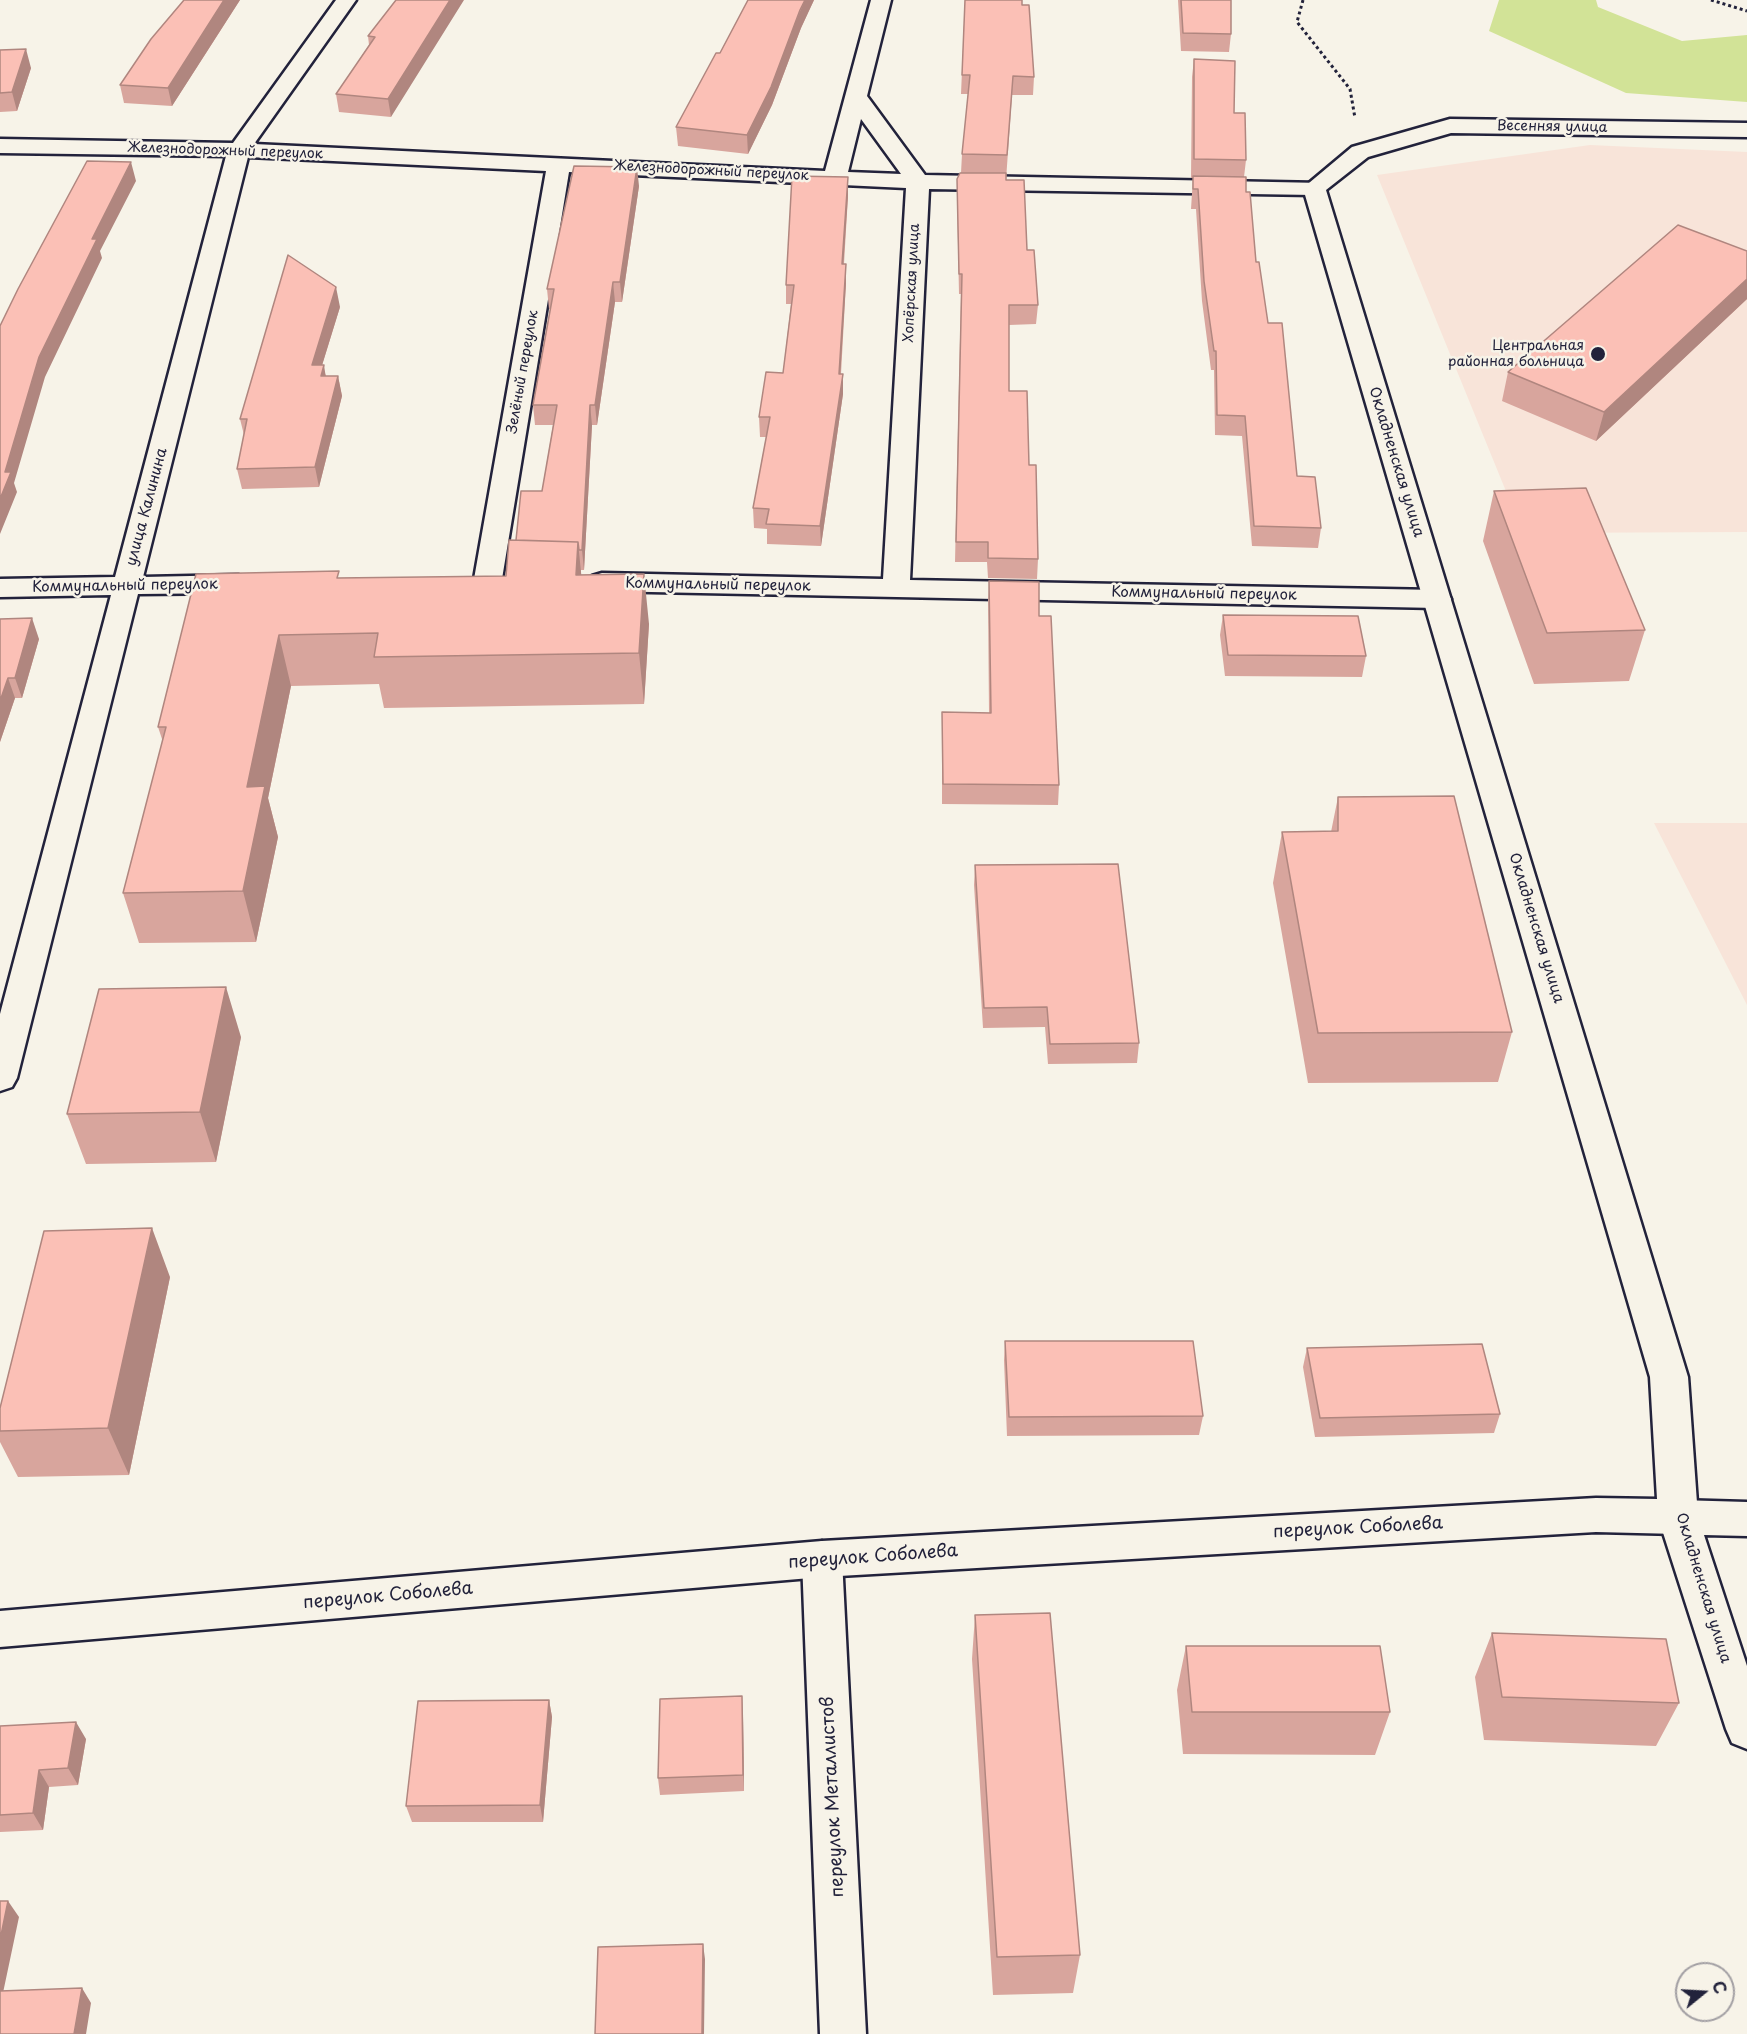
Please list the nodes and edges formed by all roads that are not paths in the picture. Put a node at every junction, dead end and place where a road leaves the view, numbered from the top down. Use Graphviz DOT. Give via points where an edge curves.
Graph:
graph roads {
  1 [pos="346,0"];
  2 [pos="881,0"];
  3 [pos="856,96"];
  4 [pos="1747,130"];
  5 [pos="0,146"];
  6 [pos="239,150"];
  7 [pos="558,164"];
  8 [pos="836,177"];
  9 [pos="918,182"];
  10 [pos="1314,188"];
  11 [pos="488,580"];
  12 [pos="572,581"];
  13 [pos="266,583"];
  14 [pos="126,586"];
  15 [pos="0,588"];
  16 [pos="896,589"];
  17 [pos="1437,598"];
  18 [pos="0,1078"];
  19 [pos="1678,1517"];
  20 [pos="1747,1519"];
  21 [pos="822,1559"];
  22 [pos="0,1629"];
  23 [pos="1747,1729"];
  24 [pos="843,2034"];
  1 -- 6 [label="street, улица Калинина"];
  2 -- 3 [label="street"];
  3 -- 8 [label="street"];
  3 -- 9 [label="street"];
  4 -- 10 [label="street, Весенняя улица" via="1450,126 1360,152"];
  5 -- 6 [label="street, Железнодорожный переулок"];
  6 -- 7 [label="street, Железнодорожный переулок"];
  6 -- 14 [label="street, улица Калинина"];
  7 -- 8 [label="street, Железнодорожный переулок"];
  7 -- 11 [label="street, Зелёный переулок"];
  8 -- 9 [label="street, Железнодорожный переулок"];
  9 -- 10 [label="street, Железнодорожный переулок"];
  9 -- 16 [label="street, Хопёрская улица"];
  10 -- 17 [label="street, Окладненская улица"];
  12 -- 16 [label="street, Коммунальный переулок"];
  13 -- 14 [label="street, Коммунальный переулок"];
  14 -- 15 [label="street, Коммунальный переулок"];
  14 -- 18 [label="street, улица Калинина"];
  16 -- 17 [label="street, Коммунальный переулок"];
  17 -- 19 [label="street, Окладненская улица" via="1669,1377"];
  19 -- 20 [label="street, переулок Соболева"];
  19 -- 21 [label="street, переулок Соболева" via="1596,1515"];
  19 -- 23 [label="street, Окладненская улица"];
  21 -- 22 [label="street, переулок Соболева"];
  21 -- 24 [label="street, переулок Металлистов"];
}
